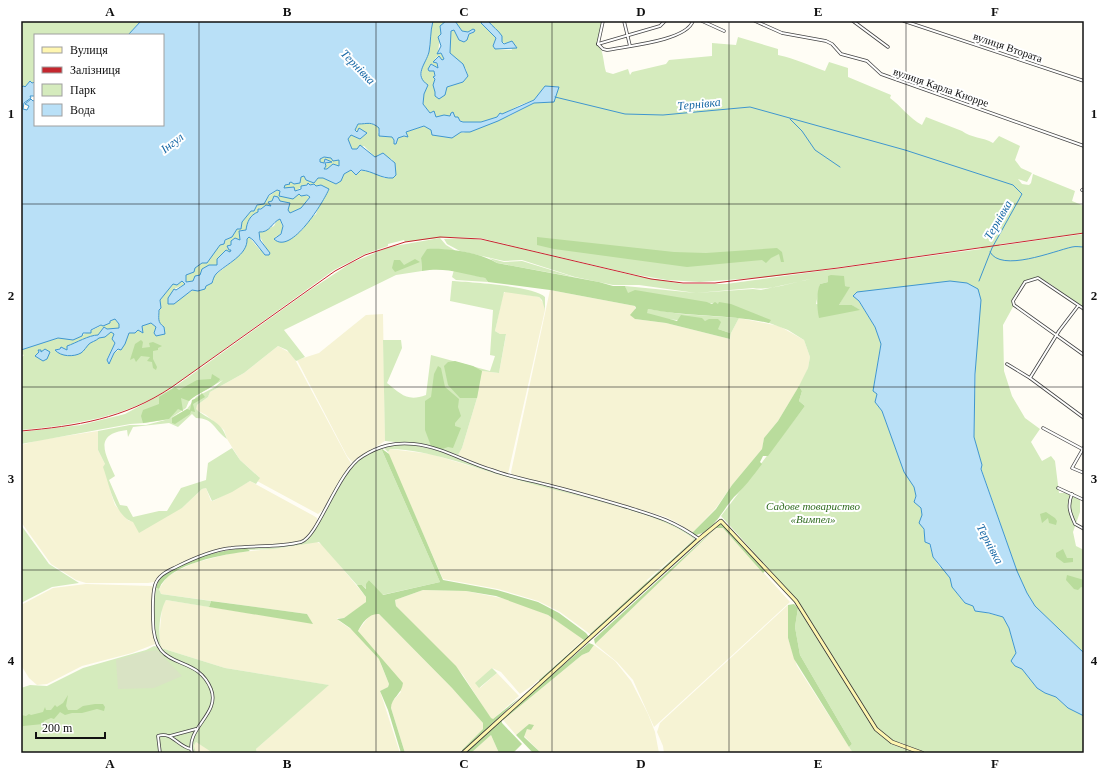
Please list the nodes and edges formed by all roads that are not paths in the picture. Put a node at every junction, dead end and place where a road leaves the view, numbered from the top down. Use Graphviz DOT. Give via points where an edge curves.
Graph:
graph roads {
  1 [pos="603,21"];
  2 [pos="624,21"];
  3 [pos="665,21"];
  4 [pos="693,21"];
  5 [pos="702,21"];
  6 [pos="755,21"];
  7 [pos="853,21"];
  8 [pos="904,21"];
  9 [pos="724,30"];
  10 [pos="628,35"];
  11 [pos="598,44"];
  12 [pos="630,46"];
  13 [pos="888,47"];
  14 [pos="1084,81"];
  15 [pos="1084,146"];
  16 [pos="1078,306"];
  17 [pos="1084,309"];
  18 [pos="1057,335"];
  19 [pos="1084,355"];
  20 [pos="1007,364"];
  21 [pos="1030,378"];
  22 [pos="1084,418"];
  23 [pos="1043,428"];
  24 [pos="1084,449"];
  25 [pos="1084,473"];
  26 [pos="1058,488"];
  27 [pos="1072,494"];
  28 [pos="1084,500"];
  29 [pos="1084,529"];
  30 [pos="699,539"];
  31 [pos="197,729"];
  32 [pos="170,736"];
  33 [pos="190,749"];
  34 [pos="160,753"];
  35 [pos="192,753"];
  36 [pos="464,753"];
  37 [pos="922,753"];
  1 -- 11 [label="street"];
  2 -- 10 [label="street"];
  3 -- 10 [label="street" via="660,26"];
  4 -- 12 [label="street" via="690,28 681,34"];
  5 -- 9 [label="street"];
  6 -- 15 [label="street, вулиця Карла Кнорре" via="782,33 826,41 841,54 867,61 881,74"];
  7 -- 13 [label="street"];
  8 -- 14 [label="street, вулиця Втората"];
  10 -- 11 [label="street"];
  10 -- 12 [label="street"];
  11 -- 12 [label="street" via="602,49"];
  16 -- 17 [label="street"];
  16 -- 18 [label="street"];
  16 -- 18 [label="street" via="1038,278 1025,282 1015,296 1014,305"];
  18 -- 19 [label="street"];
  18 -- 21 [label="street"];
  20 -- 21 [label="street"];
  21 -- 22 [label="street"];
  23 -- 24 [label="street"];
  24 -- 25 [label="street" via="1072,468"];
  26 -- 27 [label="street"];
  27 -- 28 [label="street"];
  27 -- 29 [label="street" via="1070,510 1075,524"];
  30 -- 31 [label="street" via="665,518 492,471 441,450 413,444 380,446 352,463 311,535 305,540 273,546 218,550 166,572 158,580 154,596 155,642 167,656 198,672 212,691 211,708"];
  30 -- 36 [label="street"];
  30 -- 37 [label="street" via="718,522 724,523 796,601 876,729 892,742"];
  31 -- 32 [label="street"];
  31 -- 33 [label="street"];
  32 -- 33 [label="street"];
  32 -- 34 [label="street" via="158,736"];
  33 -- 35 [label="street"];
}
